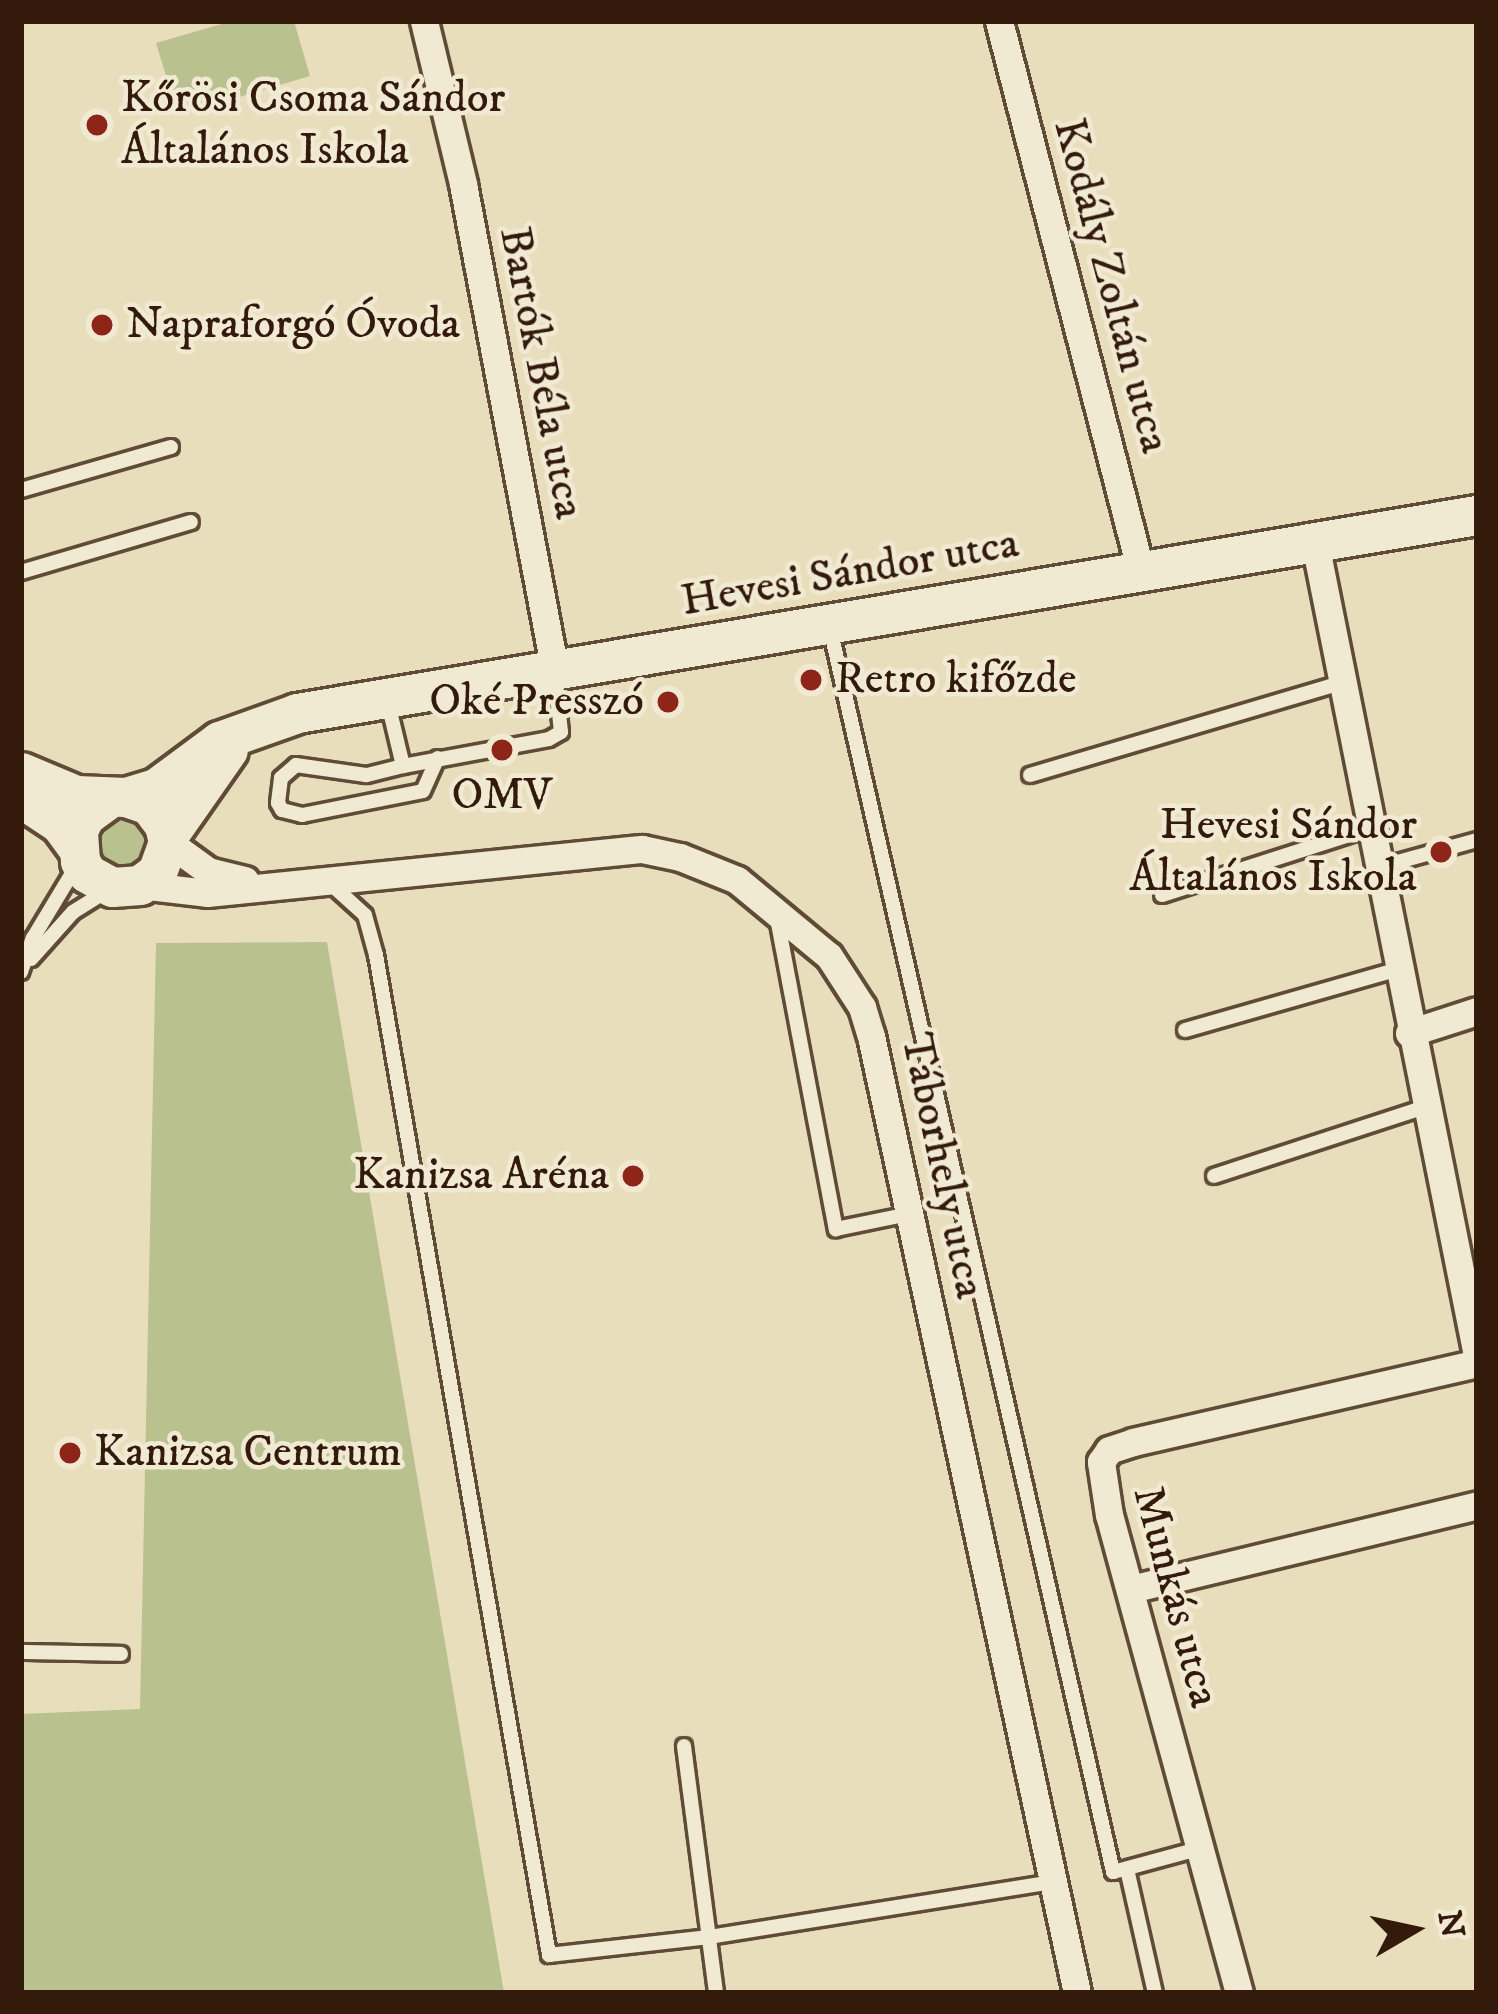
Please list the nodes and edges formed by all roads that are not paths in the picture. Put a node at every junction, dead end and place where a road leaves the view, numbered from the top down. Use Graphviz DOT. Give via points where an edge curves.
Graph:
graph roads {
  1 [pos="424,21"];
  2 [pos="999,21"];
  3 [pos="171,447"];
  4 [pos="21,490"];
  5 [pos="1477,515"];
  6 [pos="191,522"];
  7 [pos="1315,543"];
  8 [pos="21,572"];
  9 [pos="1142,572"];
  10 [pos="829,625"];
  11 [pos="554,671"];
  12 [pos="1341,683"];
  13 [pos="387,698"];
  14 [pos="242,731"];
  15 [pos="438,758"];
  16 [pos="403,766"];
  17 [pos="21,772"];
  18 [pos="1030,775"];
  19 [pos="21,798"];
  20 [pos="118,798"];
  21 [pos="1368,829"];
  22 [pos="167,840"];
  23 [pos="1477,840"];
  24 [pos="78,853"];
  25 [pos="1376,868"];
  26 [pos="323,880"];
  27 [pos="261,885"];
  28 [pos="126,886"];
  29 [pos="1162,895"];
  30 [pos="774,907"];
  31 [pos="1396,970"];
  32 [pos="21,973"];
  33 [pos="1477,1011"];
  34 [pos="1185,1030"];
  35 [pos="1409,1033"];
  36 [pos="1425,1107"];
  37 [pos="1214,1176"];
  38 [pos="909,1214"];
  39 [pos="1477,1359"];
  40 [pos="1477,1505"];
  41 [pos="1131,1589"];
  42 [pos="21,1652"];
  43 [pos="121,1654"];
  44 [pos="683,1746"];
  45 [pos="1198,1849"];
  46 [pos="1126,1868"];
  47 [pos="1052,1882"];
  48 [pos="709,1937"];
  49 [pos="716,1993"];
  50 [pos="1077,1993"];
  51 [pos="1155,1993"];
  52 [pos="1239,1993"];
  1 -- 11 [label="street, Bartók Béla utca"];
  2 -- 9 [label="street, Kodály Zoltán utca"];
  3 -- 4 [label="lane"];
  5 -- 7 [label="main road, Hevesi Sándor utca"];
  6 -- 8 [label="lane"];
  7 -- 9 [label="main road, Hevesi Sándor utca"];
  7 -- 12 [label="street, Munkás utca"];
  9 -- 10 [label="main road, Hevesi Sándor utca"];
  10 -- 11 [label="main road, Hevesi Sándor utca"];
  10 -- 46 [label="lane" via="1113,1872"];
  11 -- 13 [label="main road, Hevesi Sándor utca"];
  11 -- 15 [label="lane" via="561,732"];
  12 -- 18 [label="lane"];
  12 -- 21 [label="street, Munkás utca"];
  13 -- 14 [label="main road, Hevesi Sándor utca"];
  13 -- 16 [label="lane"];
  14 -- 20 [label="main road, Hevesi Sándor utca" via="156,788"];
  14 -- 22 [label="main road"];
  15 -- 16 [label="lane"];
  15 -- 16 [label="lane" via="423,791 302,815 278,803 281,778 296,765 366,775"];
  17 -- 20 [label="main road" via="76,795"];
  19 -- 24 [label="main road" via="60,824"];
  20 -- 22 [label="main road" via="149,805"];
  20 -- 24 [label="main road" via="85,816"];
  21 -- 25 [label="street, Munkás utca"];
  21 -- 29 [label="lane"];
  22 -- 27 [label="street, Táborhely utca" via="208,871"];
  22 -- 28 [label="main road" via="157,872"];
  23 -- 25 [label="lane"];
  24 -- 28 [label="main road" via="98,882"];
  24 -- 32 [label="lane"];
  25 -- 31 [label="street, Munkás utca"];
  26 -- 27 [label="street, Táborhely utca"];
  26 -- 30 [label="street, Táborhely utca" via="642,849 712,868"];
  26 -- 48 [label="lane" via="364,915 392,1048 549,1955"];
  27 -- 28 [label="street, Táborhely utca" via="193,893"];
  28 -- 32 [label="lane" via="49,934"];
  30 -- 38 [label="street, Táborhely utca" via="830,956 862,1007"];
  30 -- 38 [label="lane" via="836,1229"];
  31 -- 34 [label="lane"];
  31 -- 35 [label="street, Munkás utca"];
  33 -- 35 [label="street"];
  35 -- 36 [label="street, Munkás utca"];
  36 -- 37 [label="lane"];
  36 -- 39 [label="street, Munkás utca"];
  38 -- 47 [label="street, Táborhely utca"];
  39 -- 41 [label="street, Munkás utca" via="1109,1450 1100,1474"];
  40 -- 41 [label="street"];
  41 -- 45 [label="street, Munkás utca"];
  42 -- 43 [label="lane"];
  44 -- 48 [label="lane"];
  45 -- 46 [label="lane"];
  45 -- 52 [label="street, Munkás utca"];
  46 -- 51 [label="lane"];
  47 -- 48 [label="lane"];
  47 -- 50 [label="street, Táborhely utca"];
  48 -- 49 [label="lane"];
}
